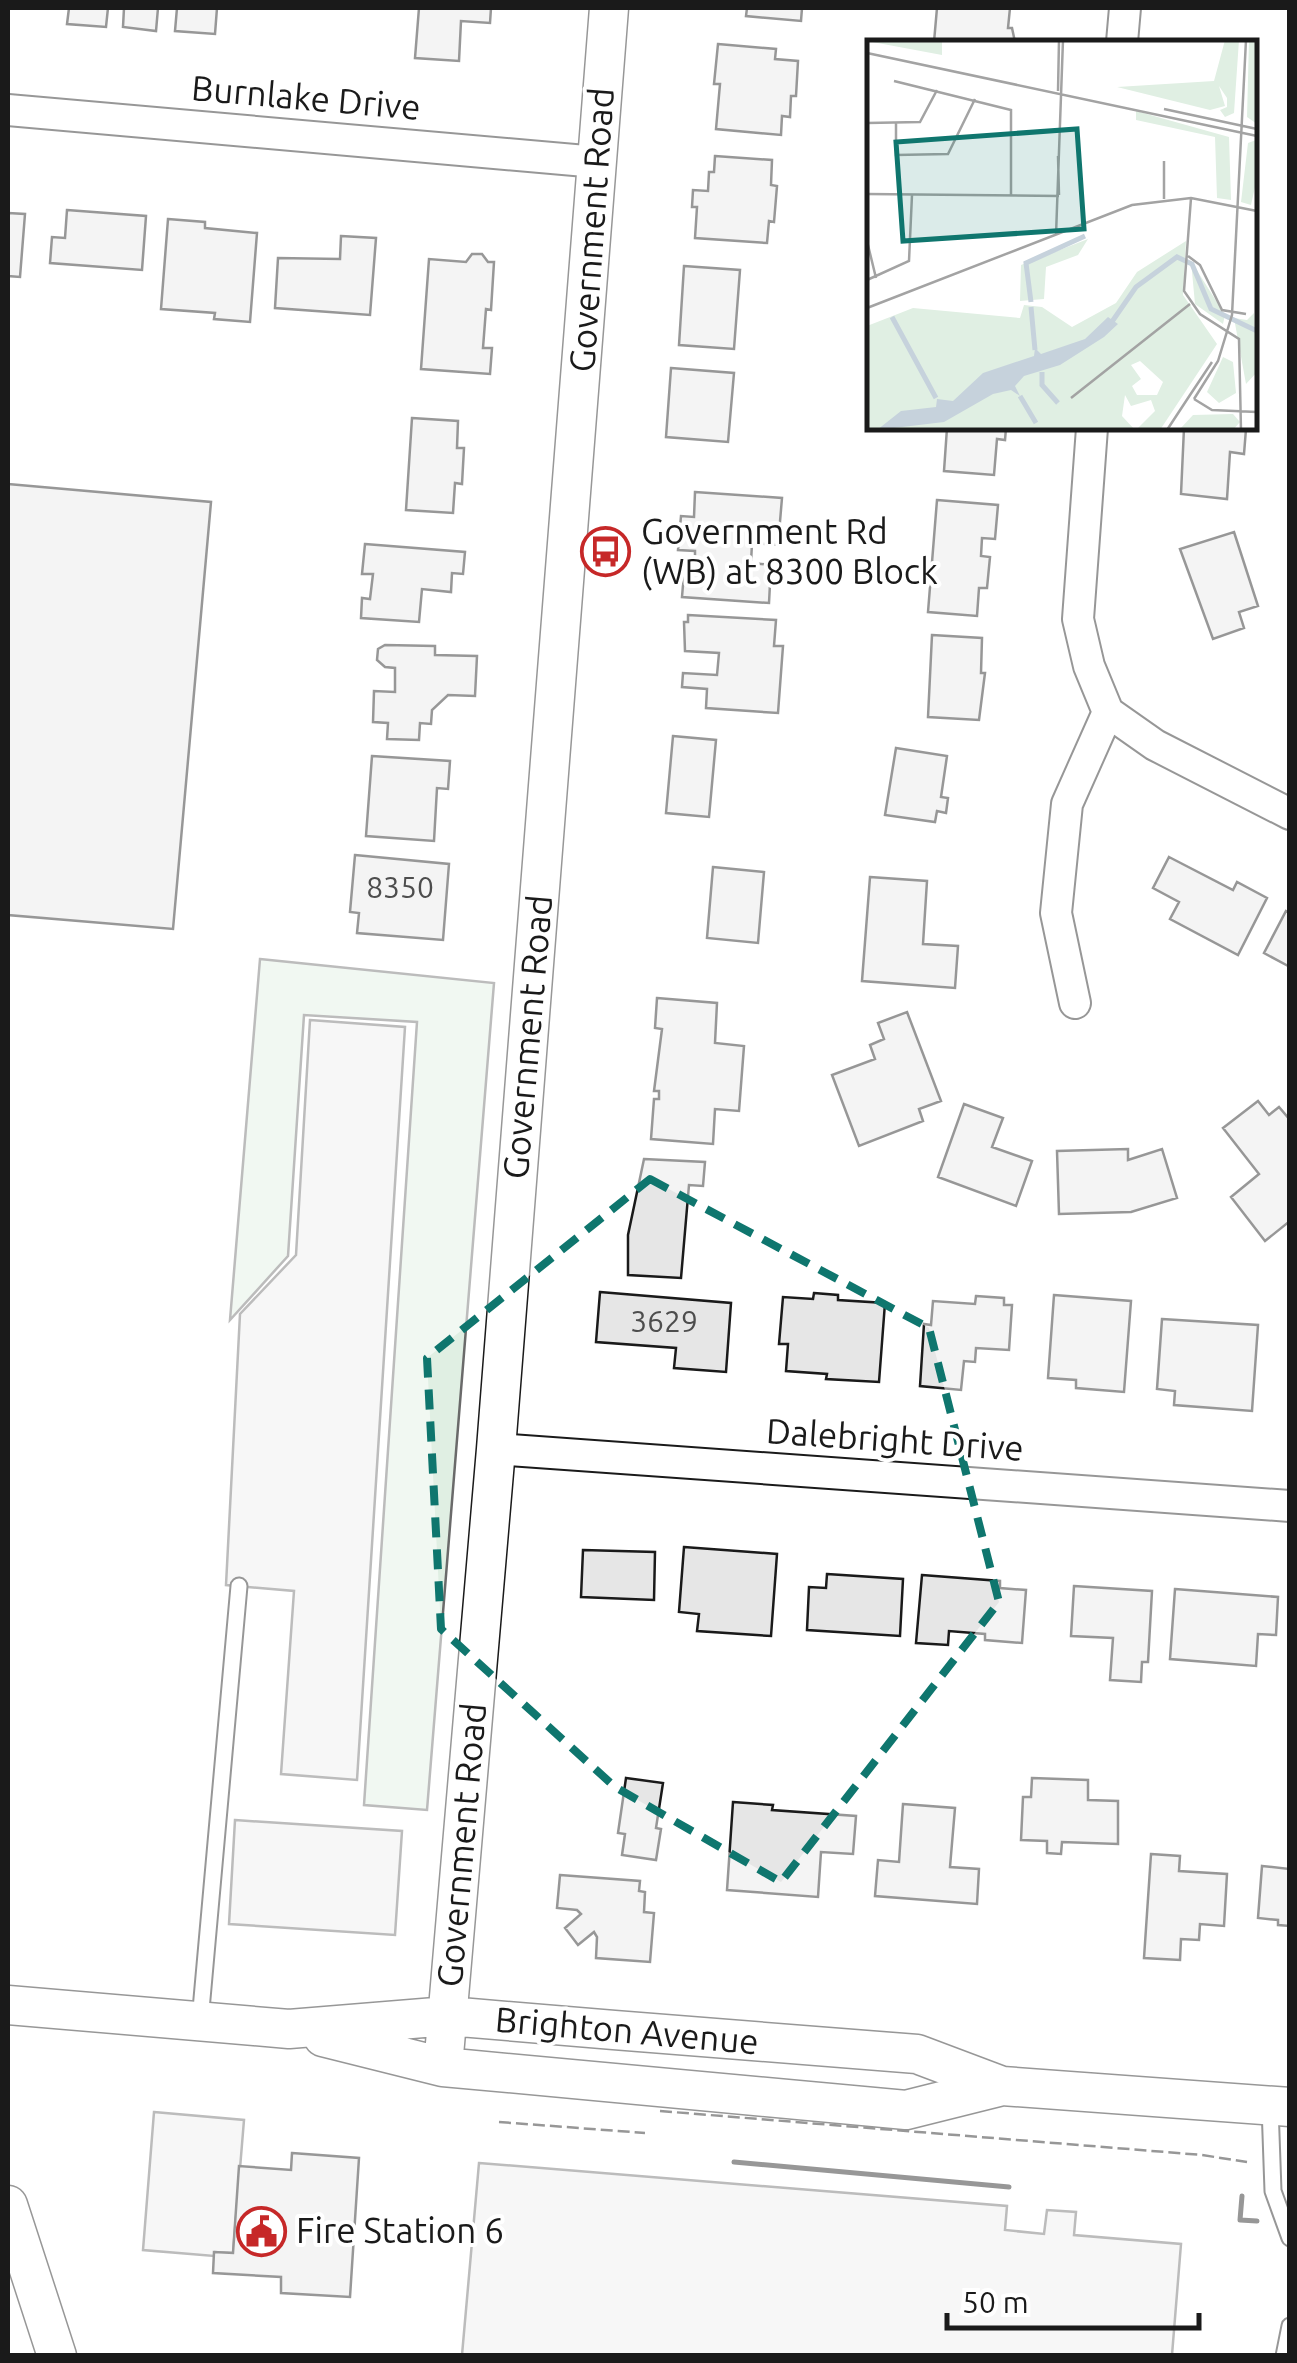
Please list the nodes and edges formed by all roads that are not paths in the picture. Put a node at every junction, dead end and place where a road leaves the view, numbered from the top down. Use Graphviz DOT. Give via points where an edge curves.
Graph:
graph roads {
  1 [pos="609,8"];
  2 [pos="1125,8"];
  3 [pos="1122,40"];
  4 [pos="8,110"];
  5 [pos="597,162"];
  6 [pos="1092,430"];
  7 [pos="1108,712"];
  8 [pos="1290,814"];
  9 [pos="1074,1004"];
  10 [pos="496,1449"];
  11 [pos="1290,1506"];
  12 [pos="239,1586"];
  13 [pos="8,2004"];
  14 [pos="448,2016"];
  15 [pos="200,2021"];
  16 [pos="289,2029"];
  17 [pos="444,2067"];
  18 [pos="1002,2086"];
  19 [pos="1280,2107"];
  20 [pos="1283,2201"];
  21 [pos="8,2205"];
  22 [pos="1290,2238"];
  23 [pos="1290,2326"];
  24 [pos="1286,2351"];
  25 [pos="57,2356"];
  1 -- 5 [label="street, Government Road"];
  2 -- 3 [label="street"];
  4 -- 5 [label="street, Burnlake Drive"];
  5 -- 10 [label="street, Government Road"];
  6 -- 7 [label="street" via="1078,619"];
  7 -- 8 [label="street"];
  7 -- 9 [label="street" via="1067,804 1056,913"];
  10 -- 11 [label="street, Dalebright Drive"];
  10 -- 14 [label="street, Government Road"];
  12 -- 15 [label="lane"];
  13 -- 15 [label="street, Brighton Avenue"];
  14 -- 16 [label="street, Brighton Avenue"];
  14 -- 17 [label="street, Government Road"];
  14 -- 18 [label="street, Brighton Avenue" via="918,2054"];
  15 -- 16 [label="street, Brighton Avenue"];
  16 -- 17 [label="street, Brighton Avenue"];
  17 -- 18 [label="street, Brighton Avenue" via="906,2110"];
  18 -- 19 [label="street, Brighton Avenue"];
  19 -- 20 [label="lane" via="1273,2191"];
  20 -- 22 [label="lane"];
  21 -- 25 [label="street"];
  23 -- 24 [label="lane"];
}
